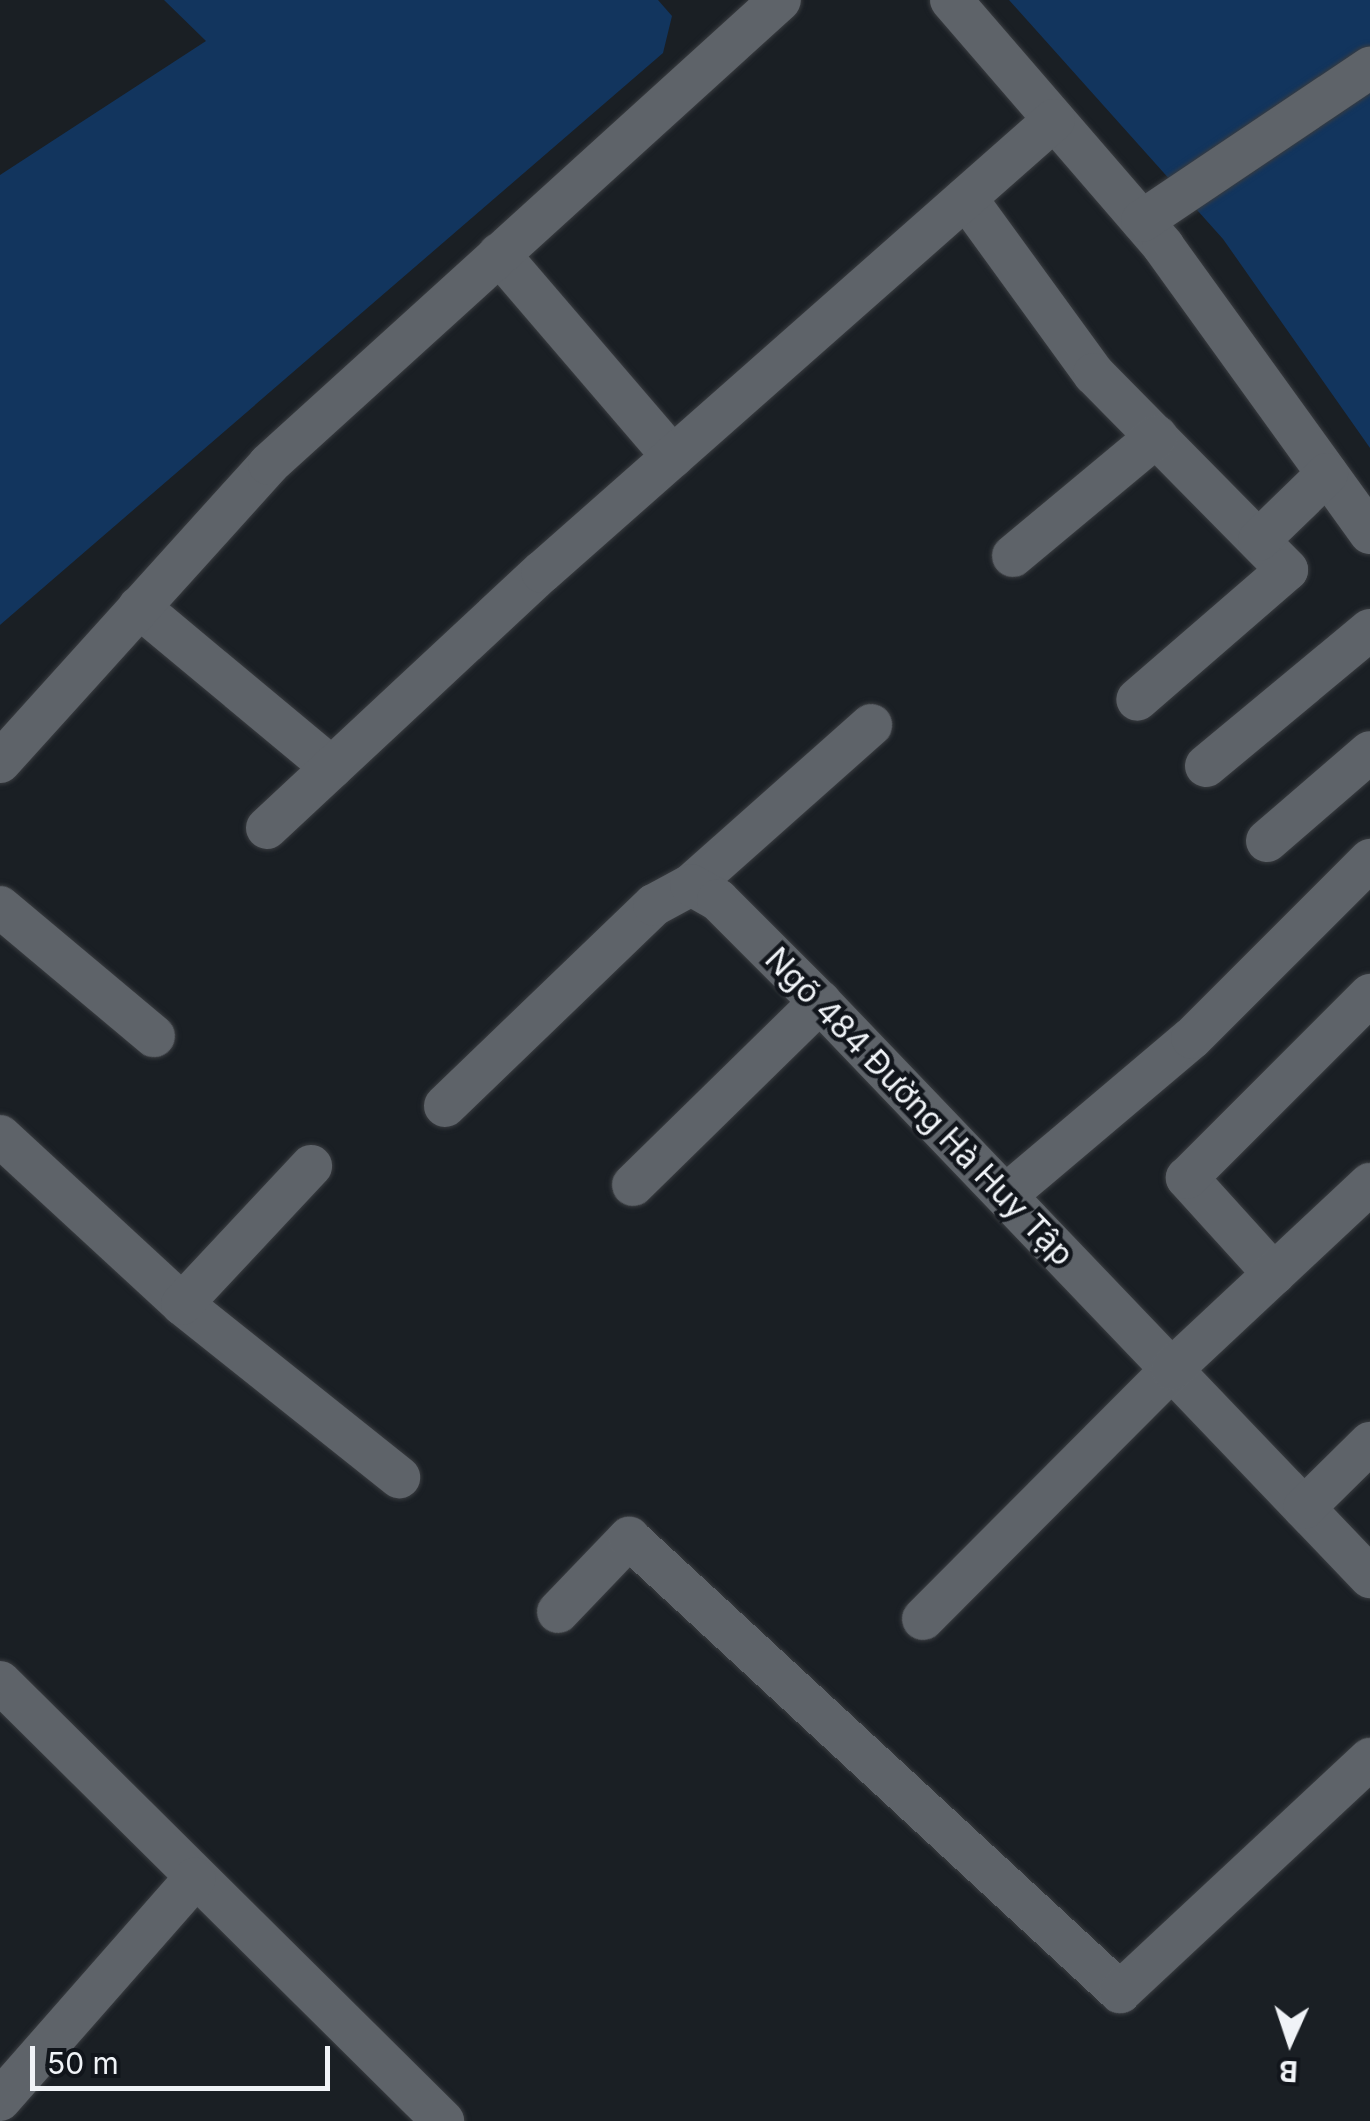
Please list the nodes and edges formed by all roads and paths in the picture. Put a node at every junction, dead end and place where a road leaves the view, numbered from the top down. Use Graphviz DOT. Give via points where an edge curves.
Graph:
graph roads {
  1 [pos="780,0"];
  2 [pos="952,0"];
  3 [pos="1370,68"];
  4 [pos="1054,120"];
  5 [pos="966,198"];
  6 [pos="1142,221"];
  7 [pos="499,254"];
  8 [pos="1157,436"];
  9 [pos="673,457"];
  10 [pos="1327,474"];
  11 [pos="1370,533"];
  12 [pos="1259,540"];
  13 [pos="1014,556"];
  14 [pos="139,607"];
  15 [pos="1370,630"];
  16 [pos="1136,700"];
  17 [pos="871,724"];
  18 [pos="1370,752"];
  19 [pos="0,762"];
  20 [pos="1206,766"];
  21 [pos="332,768"];
  22 [pos="266,828"];
  23 [pos="1267,841"];
  24 [pos="1370,860"];
  25 [pos="692,885"];
  26 [pos="0,907"];
  27 [pos="1370,995"];
  28 [pos="820,1002"];
  29 [pos="154,1036"];
  30 [pos="445,1106"];
  31 [pos="0,1136"];
  32 [pos="312,1166"];
  33 [pos="1370,1184"];
  34 [pos="632,1185"];
  35 [pos="1006,1196"];
  36 [pos="1274,1274"];
  37 [pos="182,1304"];
  38 [pos="1172,1370"];
  39 [pos="1370,1443"];
  40 [pos="399,1477"];
  41 [pos="1304,1508"];
  42 [pos="1370,1577"];
  43 [pos="558,1612"];
  44 [pos="923,1619"];
  45 [pos="0,1682"];
  46 [pos="1370,1759"];
  47 [pos="195,1878"];
  48 [pos="0,2100"];
  49 [pos="444,2121"];
  1 -- 7 [label="street"];
  2 -- 4 [label="street"];
  3 -- 6 [label="street"];
  4 -- 5 [label="street"];
  4 -- 6 [label="street"];
  5 -- 8 [label="street" via="1094,374"];
  5 -- 9 [label="street"];
  6 -- 10 [label="street"];
  7 -- 9 [label="street"];
  7 -- 14 [label="street" via="269,464"];
  8 -- 12 [label="street"];
  8 -- 13 [label="street"];
  9 -- 21 [label="street"];
  10 -- 11 [label="street"];
  10 -- 12 [label="street"];
  12 -- 16 [label="street" via="1287,570"];
  14 -- 19 [label="street"];
  14 -- 21 [label="street"];
  15 -- 20 [label="street"];
  17 -- 25 [label="street"];
  18 -- 23 [label="street"];
  21 -- 22 [label="street"];
  24 -- 35 [label="street" via="1192,1038"];
  25 -- 28 [label="street, Ngõ 484 Đường Hà Huy Tập" via="718,900"];
  25 -- 30 [label="street" via="654,905"];
  26 -- 29 [label="street"];
  27 -- 36 [label="street" via="1186,1178"];
  28 -- 34 [label="street"];
  28 -- 35 [label="street, Ngõ 484 Đường Hà Huy Tập"];
  31 -- 37 [label="street"];
  32 -- 37 [label="street"];
  33 -- 36 [label="street"];
  35 -- 38 [label="street, Ngõ 484 Đường Hà Huy Tập"];
  36 -- 38 [label="street"];
  37 -- 40 [label="street"];
  38 -- 41 [label="street, Ngõ 484 Đường Hà Huy Tập"];
  38 -- 44 [label="street"];
  39 -- 41 [label="street"];
  41 -- 42 [label="street, Ngõ 484 Đường Hà Huy Tập"];
  43 -- 46 [label="street" via="629,1538 1120,1992"];
  45 -- 47 [label="street"];
  47 -- 48 [label="street"];
  47 -- 49 [label="street"];
}
